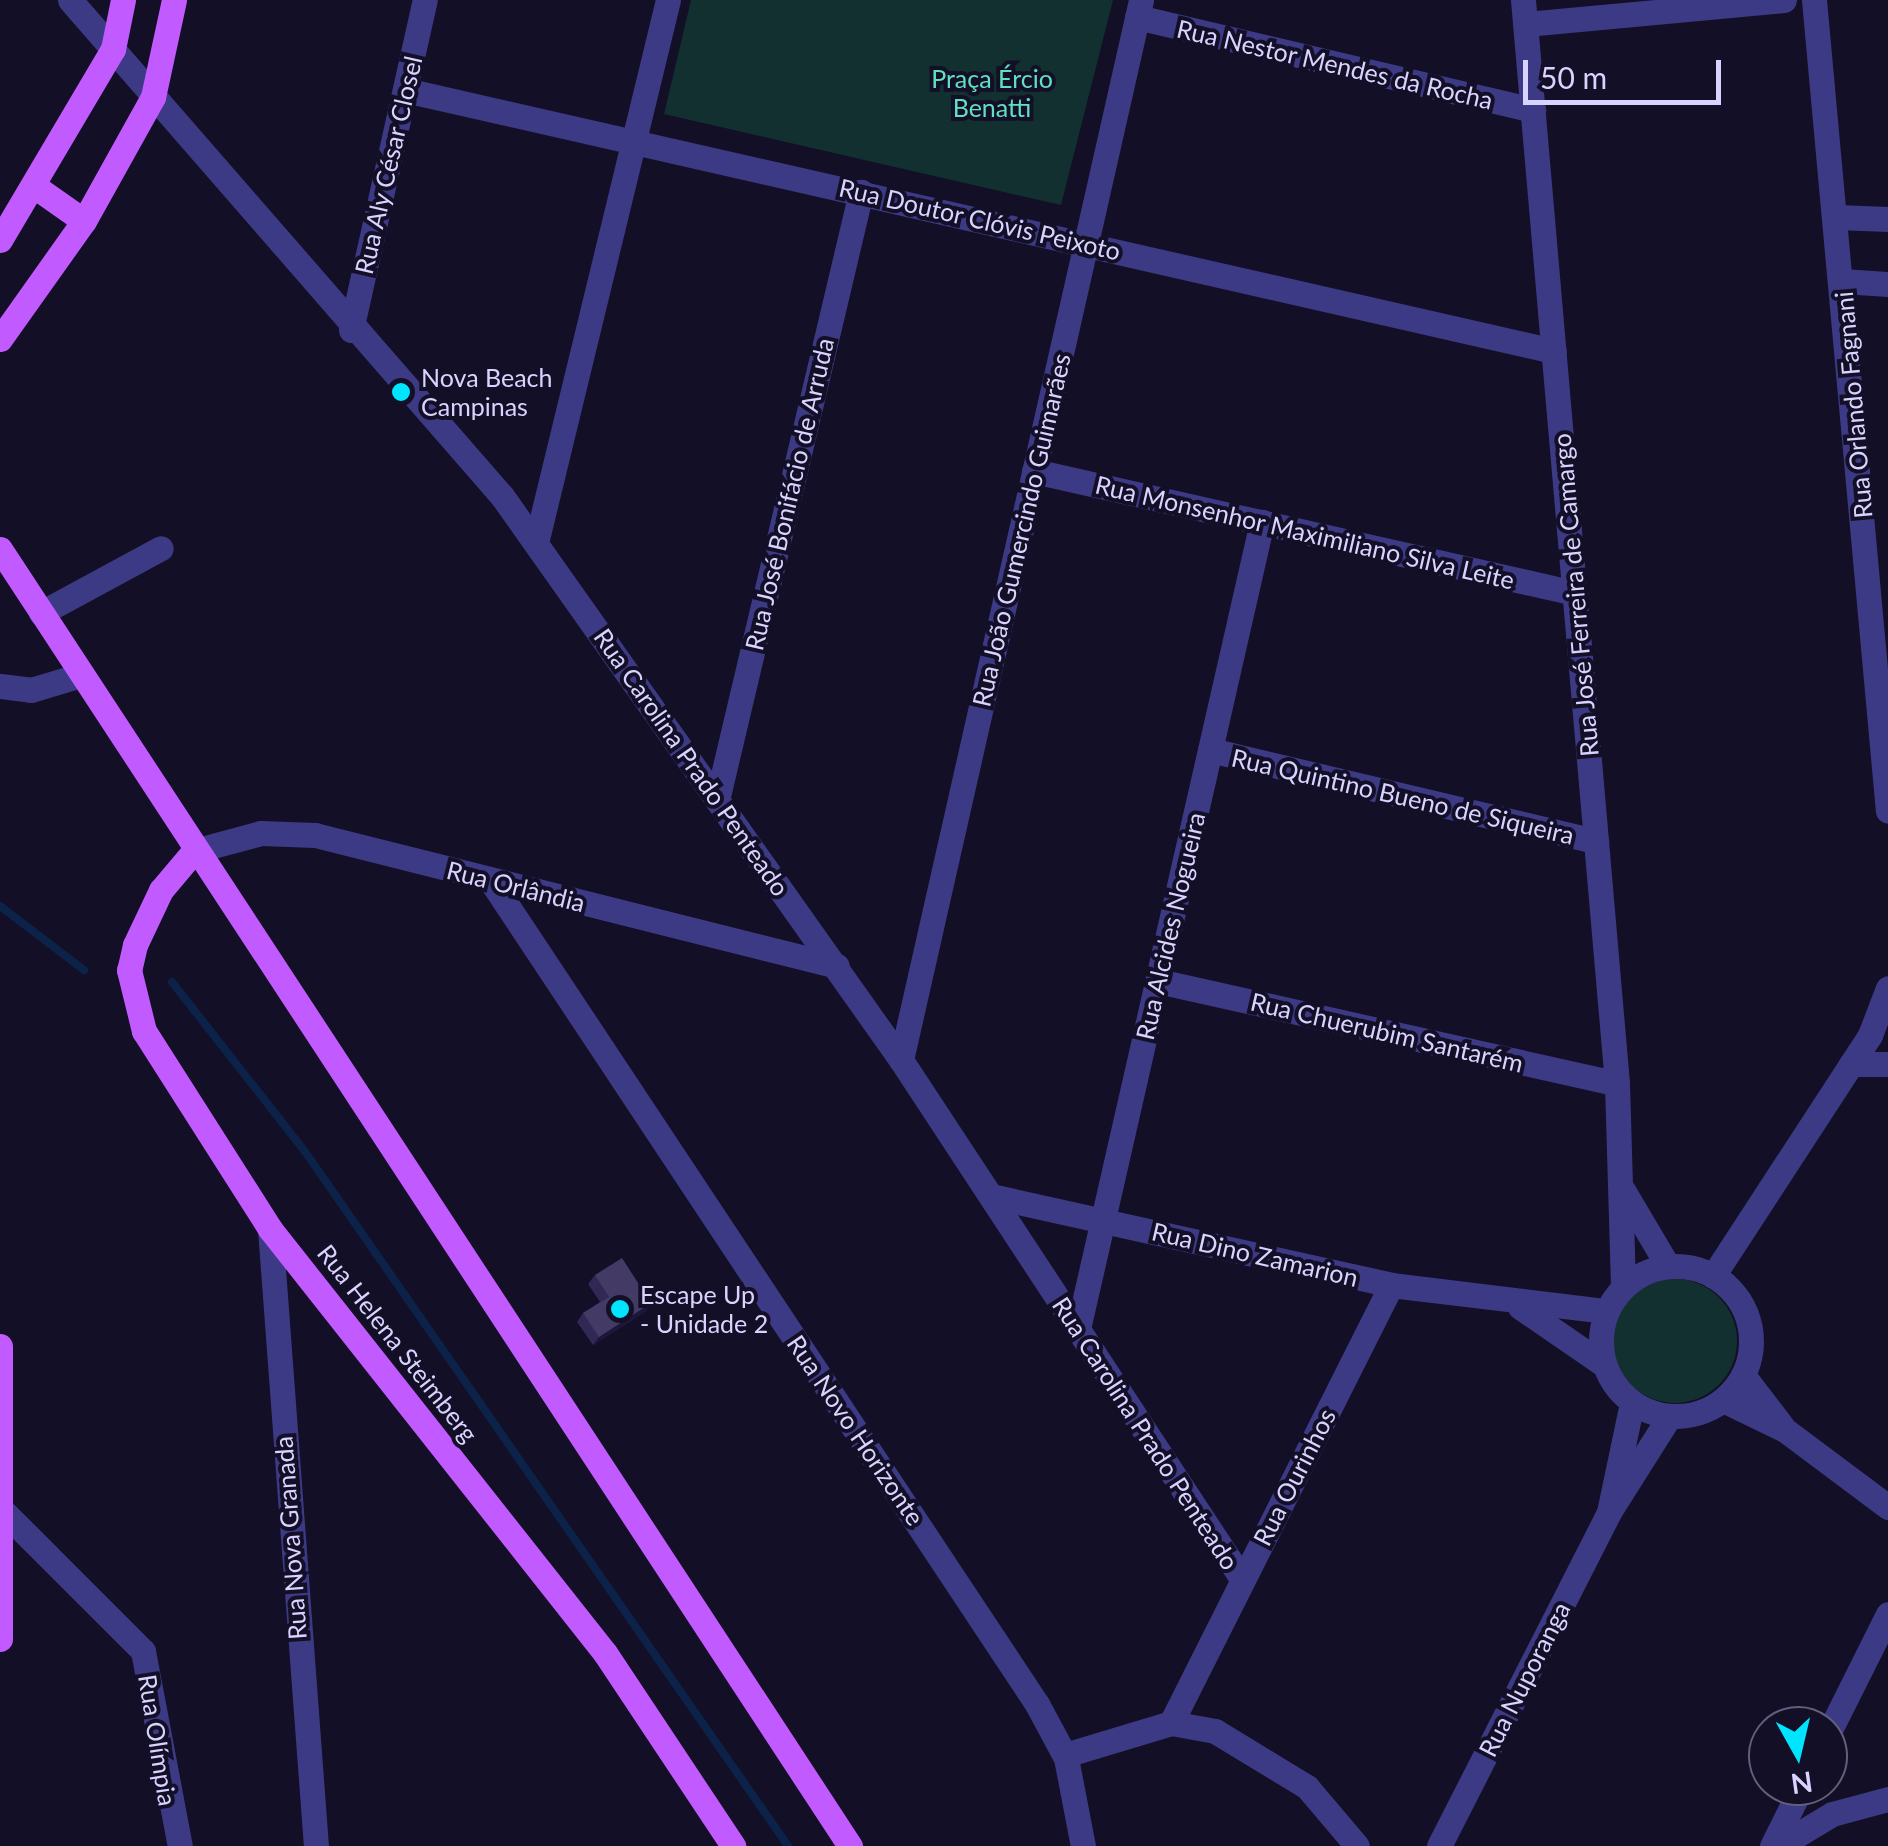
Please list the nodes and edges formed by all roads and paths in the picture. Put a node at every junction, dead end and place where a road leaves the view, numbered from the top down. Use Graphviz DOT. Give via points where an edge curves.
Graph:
graph roads {
  1 [pos="70,0"];
  2 [pos="123,0"];
  3 [pos="174,0"];
  4 [pos="425,0"];
  5 [pos="668,0"];
  6 [pos="1784,0"];
  7 [pos="1814,0"];
  8 [pos="1139,9"];
  9 [pos="1524,12"];
  10 [pos="113,49"];
  11 [pos="405,90"];
  12 [pos="153,97"];
  13 [pos="1533,110"];
  14 [pos="637,142"];
  15 [pos="37,188"];
  16 [pos="861,192"];
  17 [pos="1837,217"];
  18 [pos="1888,220"];
  19 [pos="84,221"];
  20 [pos="0,240"];
  21 [pos="1086,242"];
  22 [pos="1842,281"];
  23 [pos="1888,284"];
  24 [pos="351,330"];
  25 [pos="0,339"];
  26 [pos="1554,351"];
  27 [pos="1034,471"];
  28 [pos="1262,522"];
  29 [pos="536,544"];
  30 [pos="161,548"];
  31 [pos="0,549"];
  32 [pos="1575,592"];
  33 [pos="41,613"];
  34 [pos="81,675"];
  35 [pos="0,686"];
  36 [pos="1210,750"];
  37 [pos="718,796"];
  38 [pos="1888,811"];
  39 [pos="1596,841"];
  40 [pos="194,851"];
  41 [pos="492,881"];
  42 [pos="837,966"];
  43 [pos="1158,981"];
  44 [pos="1888,988"];
  45 [pos="901,1060"];
  46 [pos="1851,1064"];
  47 [pos="1888,1064"];
  48 [pos="1617,1084"];
  49 [pos="1623,1190"];
  50 [pos="991,1196"];
  51 [pos="1103,1220"];
  52 [pos="270,1229"];
  53 [pos="1668,1266"];
  54 [pos="1712,1276"];
  55 [pos="1391,1285"];
  56 [pos="1623,1288"];
  57 [pos="1520,1307"];
  58 [pos="1606,1312"];
  59 [pos="1078,1330"];
  60 [pos="0,1346"];
  61 [pos="1603,1364"];
  62 [pos="1743,1375"];
  63 [pos="1723,1400"];
  64 [pos="1632,1403"];
  65 [pos="1669,1417"];
  66 [pos="1785,1430"];
  67 [pos="1888,1507"];
  68 [pos="4,1510"];
  69 [pos="1609,1512"];
  70 [pos="1242,1579"];
  71 [pos="1888,1614"];
  72 [pos="0,1638"];
  73 [pos="1842,1706"];
  74 [pos="1171,1723"];
  75 [pos="1065,1754"];
  76 [pos="1888,1799"];
  77 [pos="1793,1806"];
  78 [pos="1434,1842"];
  79 [pos="1356,1843"];
  80 [pos="180,1846"];
  81 [pos="316,1846"];
  82 [pos="732,1846"];
  83 [pos="850,1846"];
  84 [pos="1083,1846"];
  85 [pos="1382,1846"];
  86 [pos="1775,1846"];
  1 -- 10 [label="street, Rua Carolina Prado Penteado"];
  2 -- 10 [label="main road"];
  3 -- 12 [label="main road"];
  4 -- 11 [label="street, Rua Aly César Closel"];
  5 -- 14 [label="street"];
  6 -- 9 [label="street"];
  7 -- 17 [label="street, Rua Orlando Fagnani"];
  8 -- 13 [label="street, Rua Nestor Mendes da Rocha"];
  8 -- 21 [label="street, Rua João Gumercindo Guimarães"];
  9 -- 13 [label="street, Rua José Ferreira de Camargo"];
  10 -- 12 [label="street, Rua Carolina Prado Penteado"];
  10 -- 15 [label="main road"];
  11 -- 14 [label="street, Rua Doutor Clóvis Peixoto"];
  11 -- 24 [label="street, Rua Aly César Closel"];
  12 -- 19 [label="main road"];
  12 -- 24 [label="street, Rua Carolina Prado Penteado"];
  13 -- 26 [label="street, Rua José Ferreira de Camargo"];
  14 -- 16 [label="street, Rua Doutor Clóvis Peixoto"];
  14 -- 29 [label="street"];
  15 -- 19 [label="main road"];
  15 -- 20 [label="main road"];
  16 -- 21 [label="street, Rua Doutor Clóvis Peixoto"];
  16 -- 37 [label="street, Rua José Bonifácio de Arruda"];
  17 -- 18 [label="street"];
  17 -- 22 [label="street, Rua Orlando Fagnani"];
  19 -- 25 [label="main road"];
  21 -- 26 [label="street, Rua Doutor Clóvis Peixoto"];
  21 -- 27 [label="street, Rua João Gumercindo Guimarães"];
  22 -- 23 [label="street"];
  22 -- 38 [label="street, Rua Orlando Fagnani"];
  24 -- 29 [label="street, Rua Carolina Prado Penteado"];
  26 -- 32 [label="street, Rua José Ferreira de Camargo"];
  27 -- 28 [label="street, Rua Monsenhor Maximiliano Silva Leite"];
  27 -- 45 [label="street, Rua João Gumercindo Guimarães"];
  28 -- 32 [label="street, Rua Monsenhor Maximiliano Silva Leite"];
  28 -- 36 [label="street, Rua Alcides Nogueira"];
  29 -- 37 [label="street, Rua Carolina Prado Penteado"];
  30 -- 33 [label="street"];
  31 -- 33 [label="main road"];
  32 -- 39 [label="street, Rua José Ferreira de Camargo"];
  33 -- 34 [label="main road"];
  34 -- 35 [label="street" via="31,690"];
  34 -- 40 [label="main road"];
  36 -- 39 [label="street, Rua Quintino Bueno de Siqueira"];
  36 -- 43 [label="street, Rua Alcides Nogueira"];
  37 -- 42 [label="street, Rua Carolina Prado Penteado"];
  39 -- 48 [label="street, Rua José Ferreira de Camargo"];
  40 -- 41 [label="street, Rua Orlândia" via="261,833 314,835"];
  40 -- 52 [label="main road, Rua Helena Steimberg" via="142,925 130,970 134,1000 144,1031"];
  40 -- 83 [label="main road"];
  41 -- 42 [label="street, Rua Orlândia"];
  41 -- 75 [label="street, Rua Novo Horizonte"];
  42 -- 45 [label="street, Rua Carolina Prado Penteado"];
  43 -- 48 [label="street, Rua Chuerubim Santarém"];
  43 -- 51 [label="street, Rua Alcides Nogueira"];
  44 -- 46 [label="street"];
  45 -- 50 [label="street, Rua Carolina Prado Penteado"];
  46 -- 47 [label="street"];
  46 -- 54 [label="street"];
  48 -- 49 [label="street, Rua José Ferreira de Camargo"];
  49 -- 53 [label="street, Rua José Ferreira de Camargo"];
  49 -- 56 [label="street, Rua José Ferreira de Camargo"];
  50 -- 51 [label="street, Rua Dino Zamarion"];
  50 -- 59 [label="street, Rua Carolina Prado Penteado"];
  51 -- 55 [label="street, Rua Dino Zamarion"];
  51 -- 59 [label="street, Rua Alcides Nogueira"];
  52 -- 81 [label="street, Rua Nova Granada"];
  52 -- 82 [label="main road, Rua Helena Steimberg" via="605,1653"];
  53 -- 54 [label="street"];
  53 -- 56 [label="street"];
  54 -- 62 [label="street" via="1747,1320"];
  55 -- 57 [label="street, Rua Dino Zamarion"];
  55 -- 70 [label="street, Rua Ourinhos"];
  56 -- 58 [label="street"];
  57 -- 58 [label="street, Rua Dino Zamarion"];
  57 -- 61 [label="street, Rua Dino Zamarion"];
  58 -- 61 [label="street"];
  59 -- 70 [label="street, Rua Carolina Prado Penteado"];
  60 -- 68 [label="main road"];
  61 -- 64 [label="street"];
  62 -- 63 [label="street"];
  62 -- 66 [label="street"];
  63 -- 65 [label="street"];
  63 -- 66 [label="street"];
  64 -- 65 [label="street"];
  64 -- 69 [label="street, Rua Nuporanga"];
  65 -- 69 [label="street, Rua Nuporanga"];
  66 -- 67 [label="street"];
  68 -- 72 [label="main road"];
  68 -- 80 [label="street, Rua Olímpia" via="143,1650"];
  69 -- 78 [label="street, Rua Nuporanga"];
  70 -- 74 [label="street, Rua Ourinhos"];
  71 -- 73 [label="street"];
  74 -- 75 [label="street"];
  74 -- 79 [label="street" via="1260,1755"];
  75 -- 84 [label="street, Rua Novo Horizonte"];
  76 -- 86 [label="street" via="1832,1814"];
  77 -- 86 [label="street"];
  79 -- 85 [label="street"];
}
